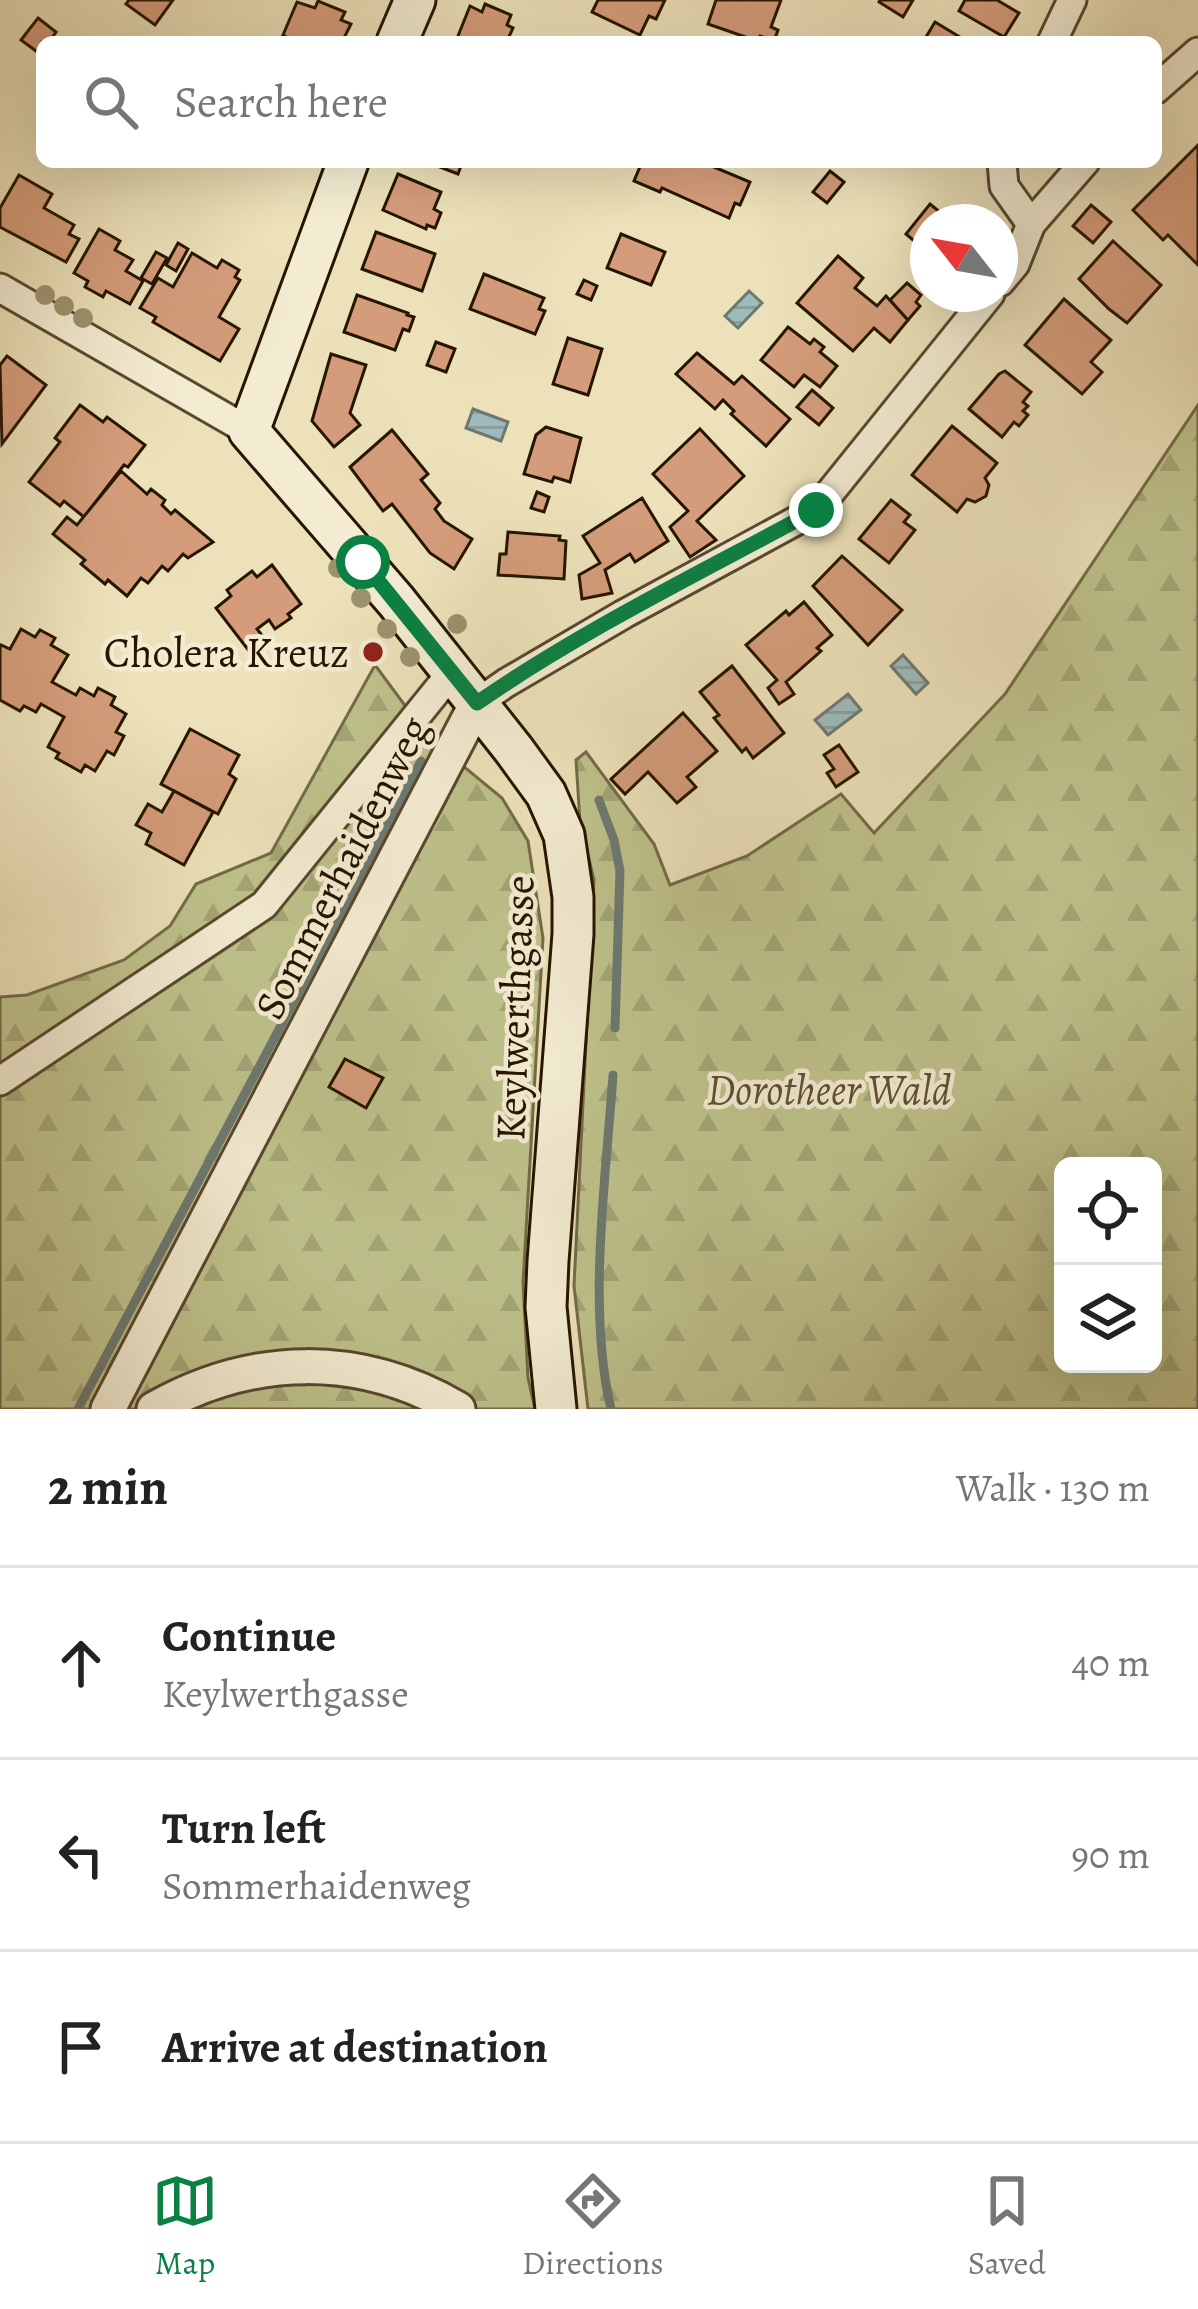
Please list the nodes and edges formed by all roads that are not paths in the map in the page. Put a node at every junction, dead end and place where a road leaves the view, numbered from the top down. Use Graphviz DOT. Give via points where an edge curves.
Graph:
graph roads {
  1 [pos="415,0"];
  2 [pos="1072,0"];
  3 [pos="400,36"];
  4 [pos="1055,36"];
  5 [pos="1198,52"];
  6 [pos="1162,84"];
  7 [pos="346,168"];
  8 [pos="1002,168"];
  9 [pos="1079,168"];
  10 [pos="1031,224"];
  11 [pos="1018,256"];
  12 [pos="0,288"];
  13 [pos="976,312"];
  14 [pos="249,430"];
  15 [pos="464,687"];
  16 [pos="0,1081"];
  17 [pos="108,1409"];
  18 [pos="154,1409"];
  19 [pos="458,1409"];
  20 [pos="556,1409"];
  1 -- 3 [label="main road"];
  2 -- 4 [label="street"];
  5 -- 6 [label="street"];
  7 -- 14 [label="main road"];
  8 -- 10 [label="street" via="1004,186"];
  9 -- 10 [label="street"];
  10 -- 11 [label="street"];
  12 -- 14 [label="street, Keylwerthgasse"];
  13 -- 15 [label="street, Sommerhaidenweg" via="816,510 506,683"];
  14 -- 15 [label="main road, Keylwerthgasse"];
  15 -- 16 [label="street" via="265,904"];
  15 -- 17 [label="street, Sommerhaidenweg"];
  15 -- 20 [label="main road, Keylwerthgasse" via="555,812 573,897 547,1284"];
  18 -- 19 [label="street" via="225,1377 319,1366 387,1376"];
}
